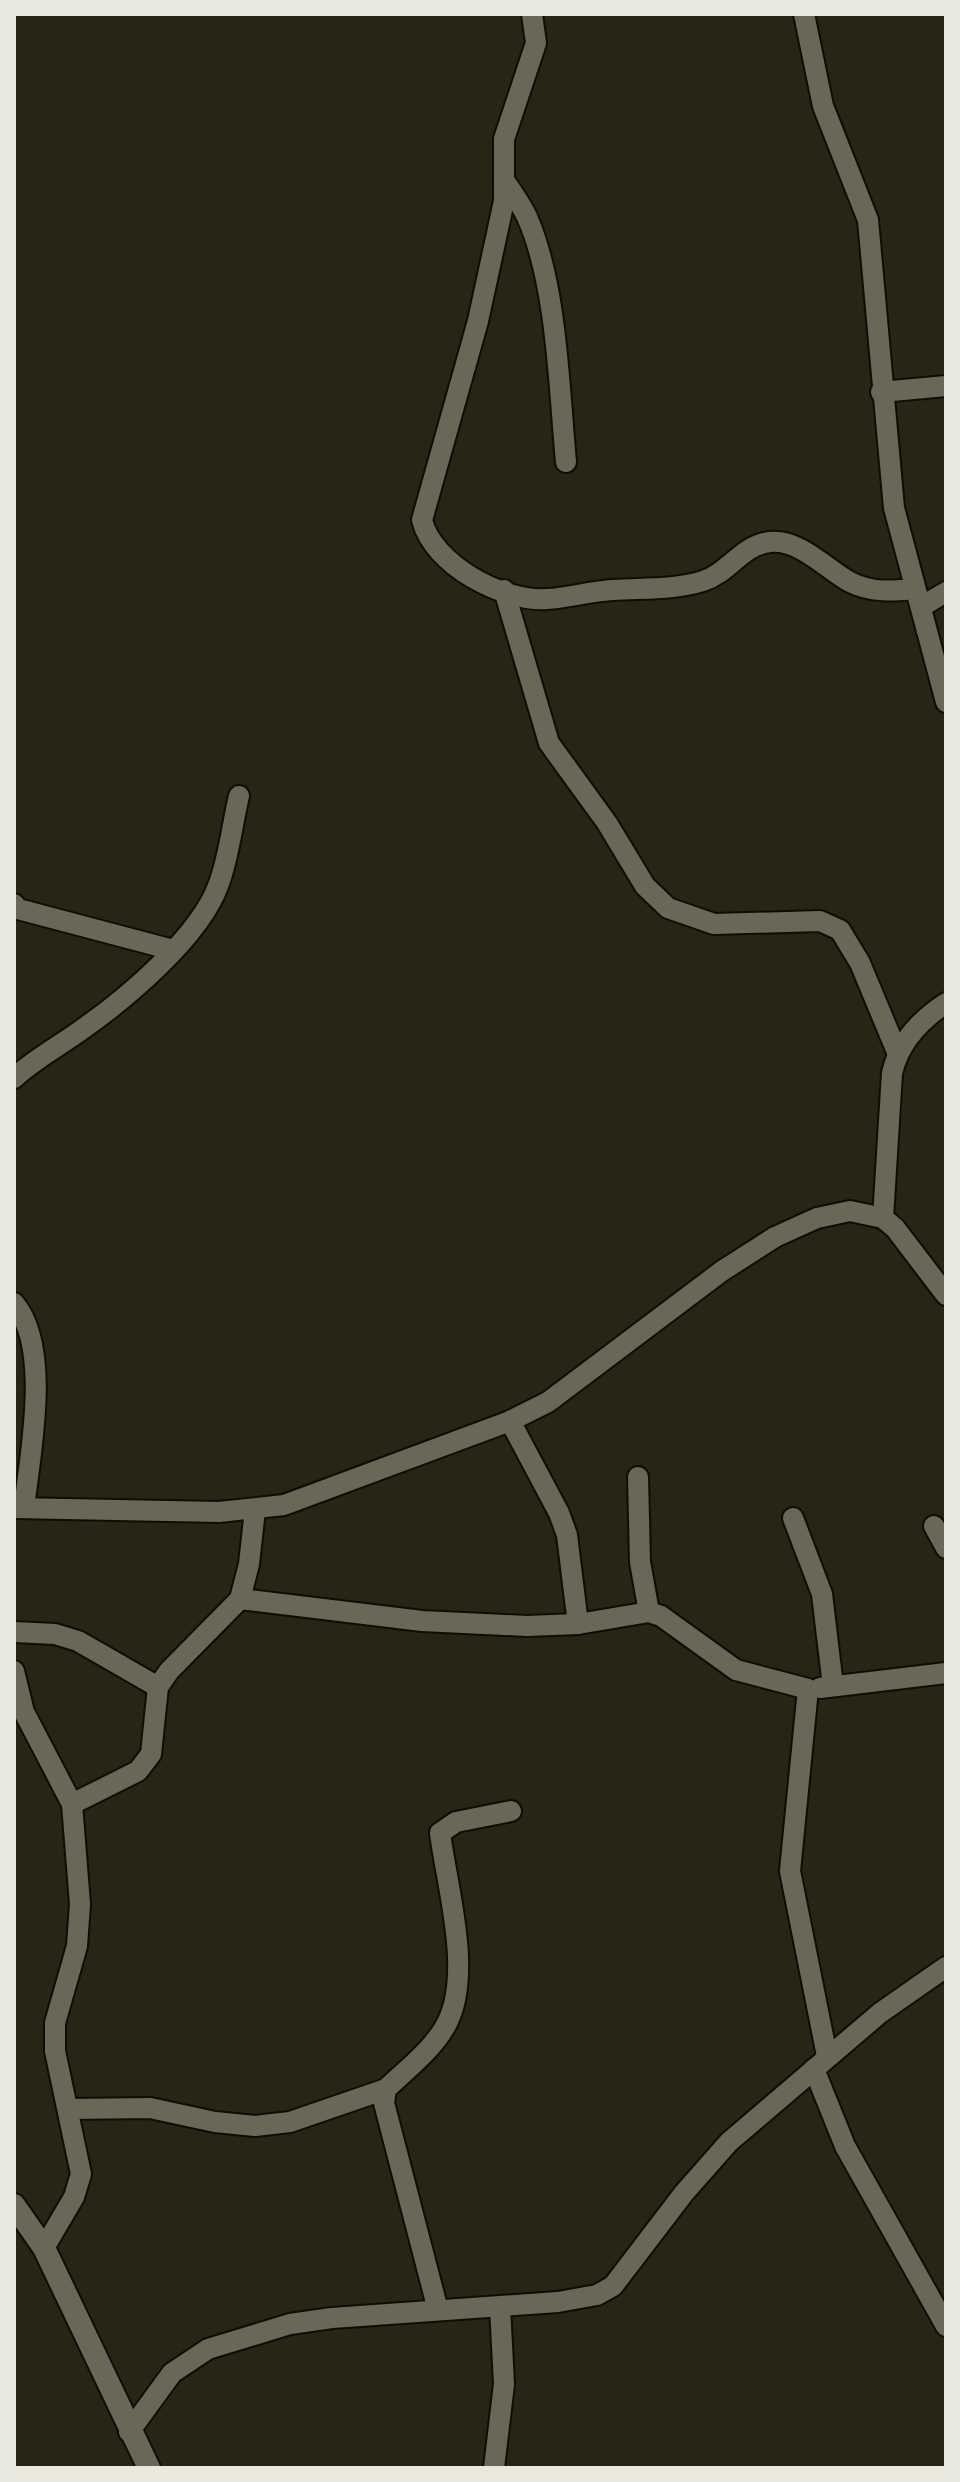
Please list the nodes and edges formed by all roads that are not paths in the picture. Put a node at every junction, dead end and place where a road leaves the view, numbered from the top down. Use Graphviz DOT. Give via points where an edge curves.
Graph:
graph roads {
  1 [pos="532,14"];
  2 [pos="804,14"];
  3 [pos="504,179"];
  4 [pos="946,386"];
  5 [pos="881,392"];
  6 [pos="566,462"];
  7 [pos="504,590"];
  8 [pos="946,592"];
  9 [pos="918,598"];
  10 [pos="946,702"];
  11 [pos="239,796"];
  12 [pos="14,904"];
  13 [pos="173,950"];
  14 [pos="946,1003"];
  15 [pos="897,1052"];
  16 [pos="14,1078"];
  17 [pos="883,1218"];
  18 [pos="946,1295"];
  19 [pos="14,1303"];
  20 [pos="510,1421"];
  21 [pos="638,1477"];
  22 [pos="19,1508"];
  23 [pos="255,1510"];
  24 [pos="793,1518"];
  25 [pos="934,1526"];
  26 [pos="946,1548"];
  27 [pos="240,1599"];
  28 [pos="649,1612"];
  29 [pos="578,1624"];
  30 [pos="14,1632"];
  31 [pos="14,1671"];
  32 [pos="946,1673"];
  33 [pos="833,1686"];
  34 [pos="158,1687"];
  35 [pos="808,1689"];
  36 [pos="19,1714"];
  37 [pos="72,1804"];
  38 [pos="511,1811"];
  39 [pos="946,1967"];
  40 [pos="821,2062"];
  41 [pos="386,2089"];
  42 [pos="68,2109"];
  43 [pos="14,2205"];
  44 [pos="20,2227"];
  45 [pos="44,2248"];
  46 [pos="500,2307"];
  47 [pos="438,2310"];
  48 [pos="946,2326"];
  49 [pos="129,2432"];
  50 [pos="149,2468"];
  51 [pos="494,2468"];
  1 -- 3 [label="street" via="536,43 504,139"];
  2 -- 5 [label="street" via="823,106 868,220"];
  3 -- 6 [label="street" via="535,240 557,360"];
  3 -- 7 [label="street" via="478,321 422,520 447,561 477,581"];
  4 -- 5 [label="street"];
  5 -- 9 [label="street" via="894,508"];
  7 -- 9 [label="street" via="545,600 586,592 681,587 706,580 748,548 769,542 795,548 850,582"];
  7 -- 15 [label="street" via="549,743 645,886 668,908 714,924 820,921 840,930 860,963"];
  8 -- 9 [label="street"];
  9 -- 10 [label="street"];
  11 -- 13 [label="street" via="218,886"];
  12 -- 13 [label="street"];
  13 -- 16 [label="street" via="104,1014"];
  14 -- 15 [label="street"];
  15 -- 17 [label="street"];
  17 -- 18 [label="street"];
  17 -- 20 [label="street" via="850,1211 817,1218 775,1237 559,1394"];
  19 -- 22 [label="street" via="24,1321 38,1378"];
  20 -- 23 [label="street" via="284,1505"];
  20 -- 29 [label="street" via="563,1524"];
  21 -- 28 [label="street" via="640,1562"];
  22 -- 23 [label="street"];
  23 -- 27 [label="street"];
  24 -- 33 [label="street" via="822,1594"];
  25 -- 26 [label="street"];
  27 -- 29 [label="street" via="422,1621"];
  27 -- 34 [label="street"];
  28 -- 29 [label="street"];
  28 -- 35 [label="street" via="736,1670"];
  30 -- 34 [label="street" via="78,1641"];
  31 -- 36 [label="street"];
  32 -- 33 [label="street"];
  33 -- 35 [label="street"];
  34 -- 37 [label="street" via="151,1754 138,1771"];
  35 -- 40 [label="street" via="790,1871"];
  36 -- 37 [label="street"];
  37 -- 42 [label="street" via="78,1932 55,2023 55,2051"];
  38 -- 41 [label="street" via="456,1822 440,1833 460,1972 456,2001 447,2024"];
  39 -- 40 [label="street"];
  40 -- 46 [label="street" via="729,2142 613,2286 584,2297"];
  40 -- 48 [label="street" via="845,2146"];
  41 -- 42 [label="street" via="290,2122 255,2126 150,2108"];
  41 -- 47 [label="street" via="387,2114"];
  42 -- 45 [label="street" via="81,2174 74,2197"];
  43 -- 44 [label="street"];
  44 -- 45 [label="street"];
  45 -- 49 [label="street"];
  46 -- 47 [label="street"];
  46 -- 51 [label="street" via="504,2384"];
  47 -- 49 [label="street" via="290,2324 208,2349 172,2373"];
  49 -- 50 [label="street"];
}
